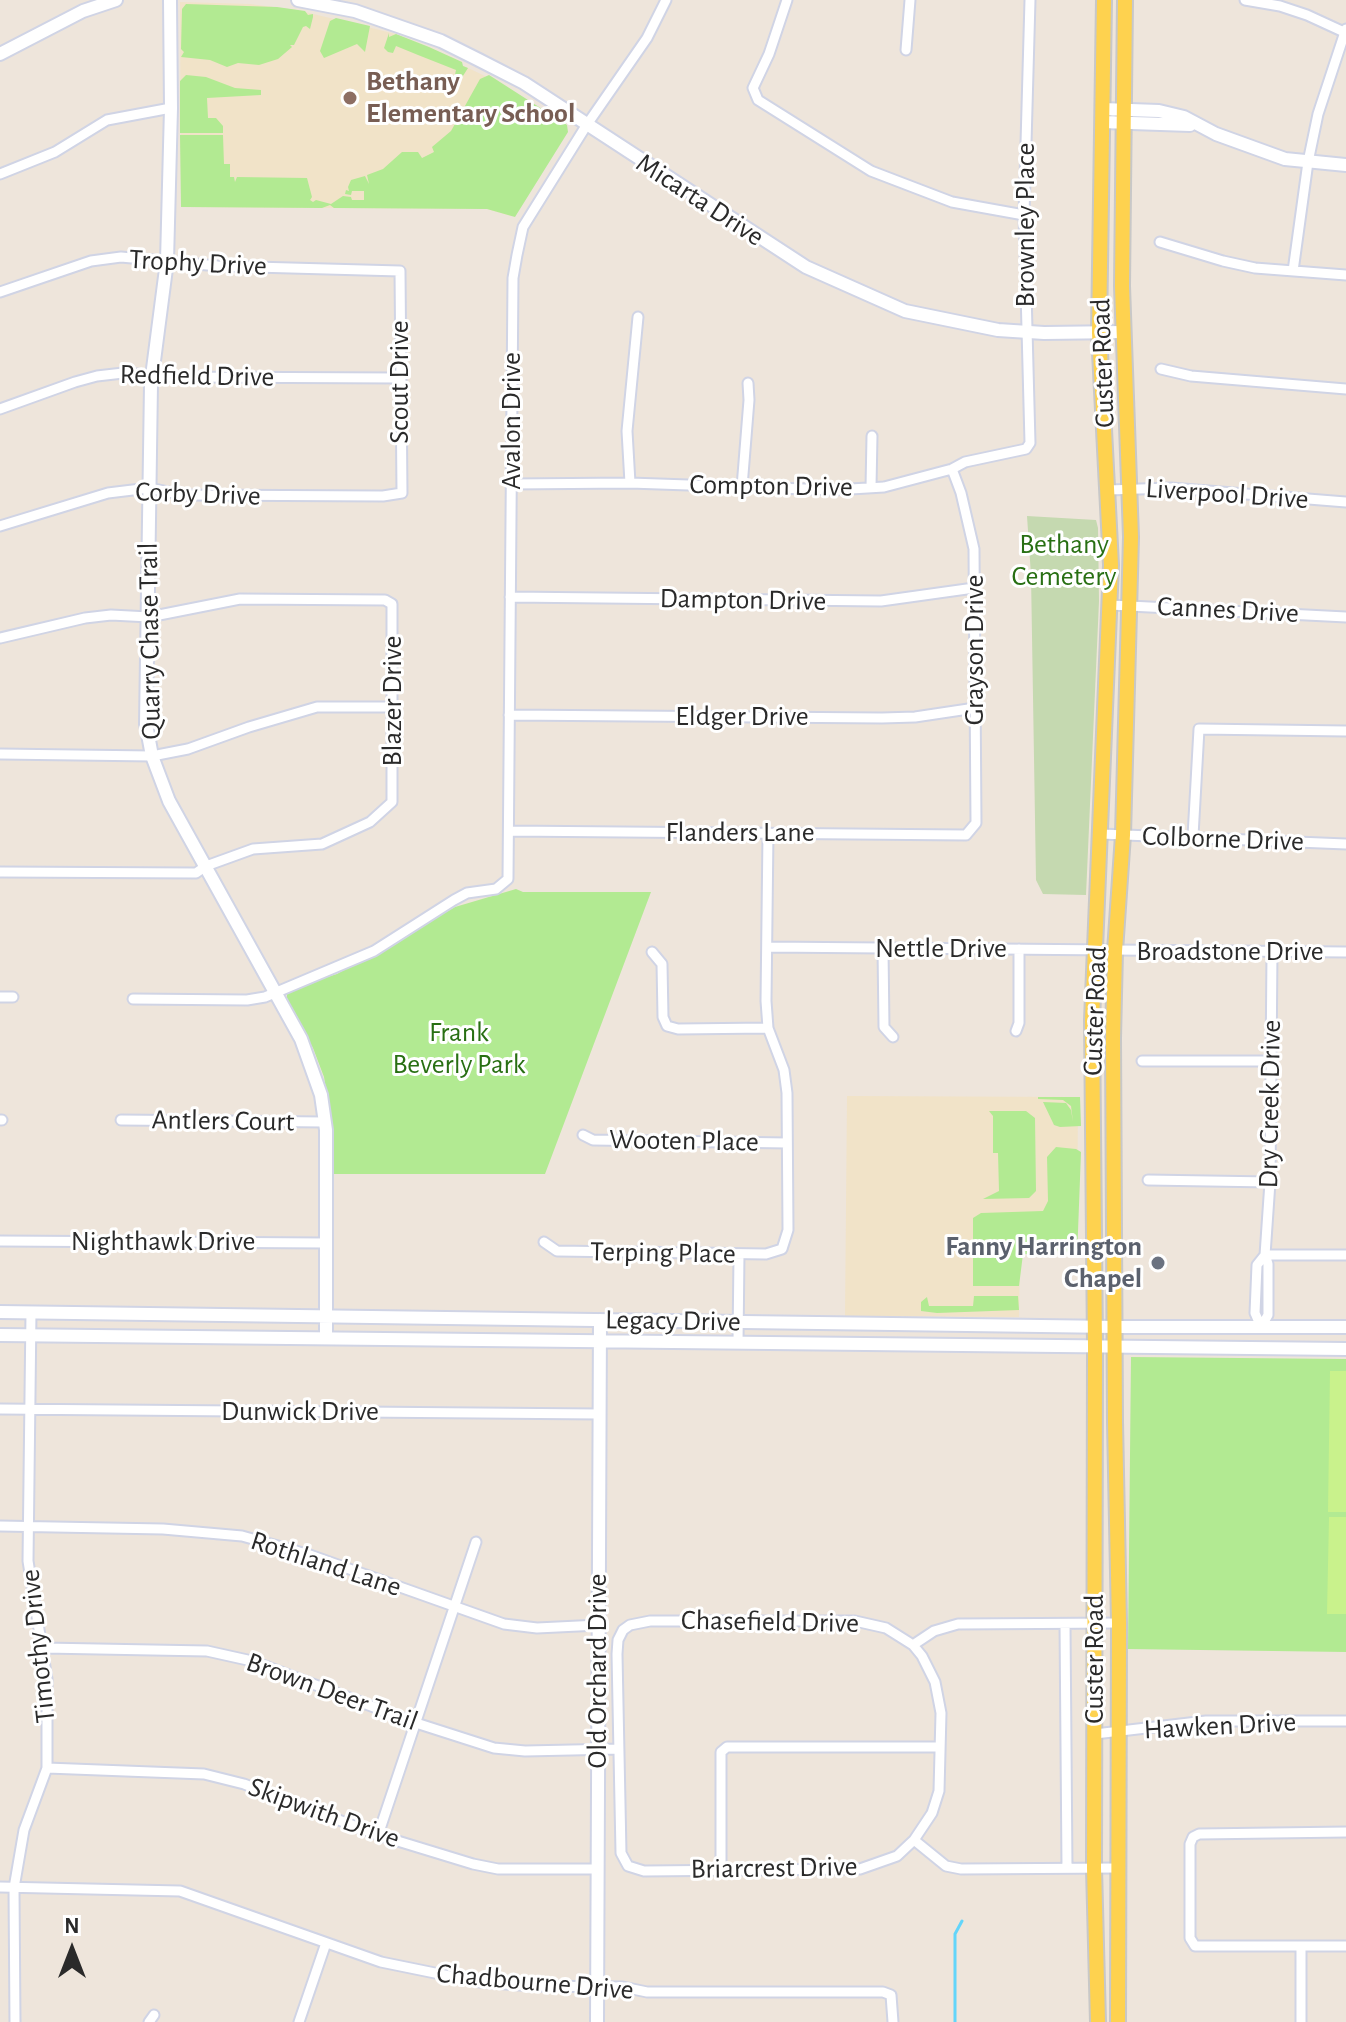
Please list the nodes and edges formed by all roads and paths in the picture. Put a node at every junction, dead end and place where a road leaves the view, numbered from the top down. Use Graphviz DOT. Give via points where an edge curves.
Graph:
graph roads {
  1 [pos="116,0"];
  2 [pos="170,0"];
  3 [pos="298,0"];
  4 [pos="666,0"];
  5 [pos="787,0"];
  6 [pos="910,0"];
  7 [pos="1030,0"];
  8 [pos="1104,0"];
  9 [pos="1125,0"];
  10 [pos="1245,0"];
  11 [pos="1345,31"];
  12 [pos="906,50"];
  13 [pos="0,54"];
  14 [pos="171,108"];
  15 [pos="1102,115"];
  16 [pos="1123,115"];
  17 [pos="586,126"];
  18 [pos="1308,162"];
  19 [pos="1346,165"];
  20 [pos="0,174"];
  21 [pos="1024,215"];
  22 [pos="1160,242"];
  23 [pos="167,261"];
  24 [pos="400,271"];
  25 [pos="1293,271"];
  26 [pos="1346,275"];
  27 [pos="0,292"];
  28 [pos="638,317"];
  29 [pos="1123,332"];
  30 [pos="1026,333"];
  31 [pos="1099,333"];
  32 [pos="1161,369"];
  33 [pos="152,375"];
  34 [pos="399,378"];
  35 [pos="748,383"];
  36 [pos="1346,389"];
  37 [pos="0,409"];
  38 [pos="872,436"];
  39 [pos="1026,449"];
  40 [pos="952,469"];
  41 [pos="630,483"];
  42 [pos="511,484"];
  43 [pos="742,487"];
  44 [pos="871,487"];
  45 [pos="1131,487"];
  46 [pos="149,488"];
  47 [pos="1108,490"];
  48 [pos="402,493"];
  49 [pos="1346,502"];
  50 [pos="0,526"];
  51 [pos="974,588"];
  52 [pos="510,597"];
  53 [pos="1129,604"];
  54 [pos="1110,605"];
  55 [pos="149,617"];
  56 [pos="1346,617"];
  57 [pos="0,638"];
  58 [pos="392,707"];
  59 [pos="975,708"];
  60 [pos="509,715"];
  61 [pos="1346,731"];
  62 [pos="0,754"];
  63 [pos="152,756"];
  64 [pos="509,831"];
  65 [pos="970,832"];
  66 [pos="768,833"];
  67 [pos="1101,834"];
  68 [pos="1123,835"];
  69 [pos="1193,836"];
  70 [pos="1346,844"];
  71 [pos="206,866"];
  72 [pos="0,872"];
  73 [pos="767,947"];
  74 [pos="883,949"];
  75 [pos="1019,949"];
  76 [pos="1097,950"];
  77 [pos="1115,951"];
  78 [pos="652,952"];
  79 [pos="1272,952"];
  80 [pos="1346,952"];
  81 [pos="276,993"];
  82 [pos="0,997"];
  83 [pos="13,997"];
  84 [pos="133,999"];
  85 [pos="768,1028"];
  86 [pos="1016,1031"];
  87 [pos="893,1037"];
  88 [pos="1142,1061"];
  89 [pos="1272,1061"];
  90 [pos="121,1120"];
  91 [pos="324,1122"];
  92 [pos="583,1135"];
  93 [pos="1093,1138"];
  94 [pos="1114,1138"];
  95 [pos="787,1143"];
  96 [pos="1148,1180"];
  97 [pos="1270,1182"];
  98 [pos="0,1241"];
  99 [pos="544,1242"];
  100 [pos="326,1243"];
  101 [pos="739,1254"];
  102 [pos="1265,1255"];
  103 [pos="1346,1255"];
  104 [pos="0,1312"];
  105 [pos="31,1312"];
  106 [pos="326,1317"];
  107 [pos="600,1320"];
  108 [pos="739,1322"];
  109 [pos="912,1324"];
  110 [pos="1094,1326"];
  111 [pos="1115,1327"];
  112 [pos="1261,1327"];
  113 [pos="1346,1327"];
  114 [pos="0,1335"];
  115 [pos="31,1335"];
  116 [pos="326,1338"];
  117 [pos="600,1342"];
  118 [pos="738,1343"];
  119 [pos="912,1346"];
  120 [pos="1095,1347"];
  121 [pos="1114,1347"];
  122 [pos="1260,1348"];
  123 [pos="1346,1349"];
  124 [pos="0,1409"];
  125 [pos="29,1409"];
  126 [pos="599,1414"];
  127 [pos="1116,1493"];
  128 [pos="1095,1494"];
  129 [pos="0,1526"];
  130 [pos="28,1526"];
  131 [pos="476,1542"];
  132 [pos="455,1607"];
  133 [pos="1096,1623"];
  134 [pos="1119,1623"];
  135 [pos="1065,1624"];
  136 [pos="599,1625"];
  137 [pos="913,1645"];
  138 [pos="44,1648"];
  139 [pos="1346,1721"];
  140 [pos="416,1723"];
  141 [pos="1119,1732"];
  142 [pos="1095,1734"];
  143 [pos="940,1747"];
  144 [pos="618,1749"];
  145 [pos="598,1750"];
  146 [pos="47,1768"];
  147 [pos="1346,1832"];
  148 [pos="378,1835"];
  149 [pos="914,1840"];
  150 [pos="1067,1868"];
  151 [pos="1094,1868"];
  152 [pos="1118,1868"];
  153 [pos="598,1869"];
  154 [pos="721,1870"];
  155 [pos="0,1887"];
  156 [pos="14,1888"];
  157 [pos="326,1943"];
  158 [pos="1301,1946"];
  159 [pos="1346,1946"];
  160 [pos="1097,1967"];
  161 [pos="1117,1967"];
  162 [pos="596,1986"];
  163 [pos="15,2022"];
  164 [pos="299,2022"];
  165 [pos="597,2022"];
  166 [pos="893,2022"];
  167 [pos="1098,2022"];
  168 [pos="1118,2022"];
  169 [pos="1301,2022"];
  1 -- 13 [label="street"];
  2 -- 14 [label="street, Quarry Chase Trail"];
  3 -- 17 [label="street, Micarta Drive" via="355,11 441,41 524,83"];
  4 -- 17 [label="street, Avalon Drive" via="647,38"];
  5 -- 21 [label="street" via="753,88 758,100 871,171 952,202"];
  6 -- 12 [label="street"];
  7 -- 21 [label="street, Brownley Place"];
  8 -- 15 [label="main road, Custer Road"];
  9 -- 16 [label="main road, Custer Road"];
  10 -- 11 [label="street" via="1280,6"];
  11 -- 18 [label="street"];
  14 -- 20 [label="street" via="107,120 55,152"];
  14 -- 23 [label="street, Quarry Chase Trail"];
  15 -- 16 [label="street"];
  15 -- 31 [label="main road, Custer Road"];
  16 -- 18 [label="street" via="1201,126 1254,150"];
  16 -- 29 [label="main road, Custer Road"];
  17 -- 30 [label="street, Micarta Drive" via="806,267 905,311"];
  17 -- 42 [label="street, Avalon Drive" via="523,227 517,255"];
  18 -- 19 [label="street"];
  18 -- 25 [label="street"];
  21 -- 30 [label="street, Brownley Place"];
  22 -- 25 [label="street" via="1223,261"];
  23 -- 24 [label="street, Trophy Drive"];
  23 -- 27 [label="street, Trophy Drive" via="91,261"];
  23 -- 33 [label="street, Quarry Chase Trail"];
  24 -- 34 [label="street, Scout Drive"];
  25 -- 26 [label="street"];
  28 -- 41 [label="street" via="627,431"];
  29 -- 31 [label="street, Micarta Drive"];
  29 -- 45 [label="main road, Custer Road"];
  30 -- 31 [label="street, Micarta Drive"];
  30 -- 39 [label="street, Brownley Place"];
  31 -- 47 [label="main road, Custer Road"];
  32 -- 36 [label="street"];
  33 -- 34 [label="street, Redfield Drive"];
  33 -- 37 [label="street, Redfield Drive" via="97,376"];
  33 -- 46 [label="street, Quarry Chase Trail"];
  34 -- 48 [label="street, Scout Drive"];
  35 -- 43 [label="street"];
  38 -- 44 [label="street"];
  39 -- 40 [label="street, Compton Drive"];
  40 -- 44 [label="street, Compton Drive"];
  40 -- 51 [label="street, Grayson Drive" via="974,549"];
  41 -- 42 [label="street, Compton Drive"];
  41 -- 43 [label="street, Compton Drive"];
  42 -- 52 [label="street, Avalon Drive"];
  43 -- 44 [label="street, Compton Drive"];
  45 -- 47 [label="street, Liverpool Drive"];
  45 -- 49 [label="street, Liverpool Drive"];
  45 -- 53 [label="main road, Custer Road"];
  46 -- 48 [label="street, Corby Drive" via="184,495"];
  46 -- 50 [label="street, Corby Drive" via="108,493"];
  46 -- 55 [label="street, Quarry Chase Trail"];
  47 -- 54 [label="main road, Custer Road"];
  51 -- 52 [label="street, Dampton Drive" via="881,601"];
  51 -- 59 [label="street, Grayson Drive"];
  52 -- 60 [label="street, Avalon Drive"];
  53 -- 54 [label="street, Cannes Drive"];
  53 -- 56 [label="street, Cannes Drive"];
  53 -- 68 [label="main road, Custer Road"];
  54 -- 67 [label="main road, Custer Road"];
  55 -- 57 [label="street" via="89,618"];
  55 -- 58 [label="street, Blazer Drive" via="240,599 385,600 392,604"];
  55 -- 63 [label="street, Quarry Chase Trail" via="145,692"];
  58 -- 63 [label="street" via="317,707"];
  58 -- 71 [label="street, Blazer Drive" via="392,802 370,822 322,844 253,849"];
  59 -- 60 [label="street, Eldger Drive" via="882,718"];
  59 -- 65 [label="street, Grayson Drive" via="976,823"];
  60 -- 64 [label="street, Avalon Drive"];
  61 -- 69 [label="street" via="1199,729"];
  62 -- 63 [label="street"];
  63 -- 71 [label="street, Quarry Chase Trail" via="169,801"];
  64 -- 66 [label="street, Flanders Lane"];
  64 -- 81 [label="street, Avalon Drive" via="505,884 467,893 374,951"];
  65 -- 66 [label="street, Flanders Lane"];
  66 -- 73 [label="street"];
  67 -- 68 [label="street, Colborne Drive"];
  67 -- 76 [label="main road, Custer Road"];
  68 -- 69 [label="street, Colborne Drive"];
  68 -- 77 [label="main road, Custer Road"];
  69 -- 70 [label="street, Colborne Drive"];
  71 -- 72 [label="street" via="196,873"];
  71 -- 81 [label="street, Quarry Chase Trail"];
  73 -- 74 [label="street, Nettle Drive"];
  73 -- 85 [label="street"];
  74 -- 75 [label="street, Nettle Drive"];
  74 -- 87 [label="street" via="884,1027"];
  75 -- 76 [label="street, Nettle Drive"];
  75 -- 86 [label="street"];
  76 -- 77 [label="street, Nettle Drive"];
  76 -- 93 [label="main road, Custer Road"];
  77 -- 79 [label="street, Broadstone Drive"];
  77 -- 94 [label="main road, Custer Road"];
  78 -- 85 [label="street" via="662,964 667,1026"];
  79 -- 80 [label="street, Broadstone Drive"];
  79 -- 89 [label="street, Dry Creek Drive"];
  81 -- 84 [label="street" via="247,1000"];
  81 -- 91 [label="street, Quarry Chase Trail" via="312,1066"];
  82 -- 83 [label="street"];
  85 -- 95 [label="street" via="786,1082"];
  88 -- 89 [label="street"];
  89 -- 97 [label="street, Dry Creek Drive"];
  90 -- 91 [label="street, Antlers Court"];
  91 -- 100 [label="street, Quarry Chase Trail"];
  92 -- 95 [label="street, Wooten Place" via="593,1140"];
  93 -- 94 [label="main road"];
  93 -- 110 [label="main road, Custer Road"];
  94 -- 111 [label="main road, Custer Road"];
  95 -- 101 [label="street, Terping Place" via="788,1230 782,1249 774,1254"];
  96 -- 97 [label="street"];
  97 -- 102 [label="street, Dry Creek Drive"];
  98 -- 100 [label="street, Nighthawk Drive"];
  99 -- 101 [label="street, Terping Place" via="557,1251"];
  100 -- 106 [label="street, Quarry Chase Trail"];
  101 -- 108 [label="street"];
  102 -- 103 [label="street"];
  102 -- 112 [label="street, Dry Creek Drive" via="1268,1315"];
  104 -- 105 [label="street, Legacy Drive"];
  105 -- 106 [label="street, Legacy Drive"];
  105 -- 115 [label="street, Timothy Drive"];
  106 -- 107 [label="street, Legacy Drive"];
  106 -- 116 [label="street, Quarry Chase Trail"];
  107 -- 108 [label="street, Legacy Drive"];
  107 -- 117 [label="street, Old Orchard Drive"];
  108 -- 109 [label="street, Legacy Drive"];
  108 -- 118 [label="street"];
  109 -- 110 [label="street, Legacy Drive"];
  109 -- 119 [label="street"];
  110 -- 111 [label="street, Legacy Drive"];
  110 -- 120 [label="main road, Custer Road"];
  111 -- 112 [label="street, Legacy Drive"];
  111 -- 121 [label="main road, Custer Road"];
  112 -- 113 [label="street, Legacy Drive"];
  112 -- 122 [label="street"];
  114 -- 115 [label="street, Legacy Drive"];
  115 -- 116 [label="street, Legacy Drive"];
  115 -- 125 [label="street, Timothy Drive"];
  116 -- 117 [label="street, Legacy Drive"];
  117 -- 118 [label="street, Legacy Drive"];
  117 -- 126 [label="street, Old Orchard Drive"];
  118 -- 119 [label="street, Legacy Drive"];
  119 -- 120 [label="street, Legacy Drive"];
  120 -- 121 [label="street, Legacy Drive"];
  120 -- 128 [label="main road, Custer Road"];
  121 -- 122 [label="street, Legacy Drive"];
  121 -- 127 [label="main road, Custer Road"];
  122 -- 123 [label="street, Legacy Drive"];
  124 -- 125 [label="street, Dunwick Drive"];
  125 -- 126 [label="street, Dunwick Drive"];
  125 -- 130 [label="street, Timothy Drive"];
  126 -- 136 [label="street, Old Orchard Drive"];
  127 -- 128 [label="main road"];
  127 -- 134 [label="main road, Custer Road"];
  128 -- 133 [label="main road, Custer Road"];
  129 -- 130 [label="street, Rothland Lane"];
  130 -- 132 [label="street, Rothland Lane" via="242,1536"];
  130 -- 138 [label="street, Timothy Drive" via="29,1577"];
  131 -- 132 [label="street"];
  132 -- 136 [label="street, Rothland Lane" via="523,1627"];
  132 -- 140 [label="street"];
  133 -- 134 [label="street"];
  133 -- 135 [label="street"];
  133 -- 142 [label="main road, Custer Road"];
  134 -- 141 [label="main road, Custer Road"];
  135 -- 137 [label="street" via="958,1624"];
  135 -- 150 [label="street"];
  136 -- 145 [label="street, Old Orchard Drive"];
  137 -- 143 [label="street" via="939,1697"];
  137 -- 144 [label="street, Chasefield Drive" via="886,1628 855,1621 630,1625 618,1640"];
  138 -- 140 [label="street, Brown Deer Trail" via="207,1651 252,1661"];
  138 -- 146 [label="street, Timothy Drive"];
  139 -- 141 [label="street, Hawken Drive" via="1206,1721"];
  140 -- 145 [label="street, Brown Deer Trail" via="494,1748"];
  140 -- 148 [label="street"];
  141 -- 142 [label="street, Hawken Drive"];
  141 -- 152 [label="main road, Custer Road"];
  142 -- 151 [label="main road, Custer Road"];
  143 -- 149 [label="street" via="936,1802"];
  143 -- 154 [label="street" via="727,1747 721,1752"];
  144 -- 145 [label="street, Brown Deer Trail"];
  144 -- 154 [label="street, Briarcrest Drive" via="621,1853 628,1866 644,1871"];
  145 -- 153 [label="street, Old Orchard Drive"];
  146 -- 148 [label="street, Skipwith Drive" via="204,1774"];
  146 -- 156 [label="street, Timothy Drive" via="24,1830"];
  147 -- 158 [label="street" via="1203,1833 1190,1844 1192,1943"];
  148 -- 153 [label="street, Skipwith Drive" via="498,1869"];
  149 -- 150 [label="street" via="946,1866 961,1869"];
  149 -- 154 [label="street, Briarcrest Drive" via="897,1856 860,1869"];
  150 -- 151 [label="street"];
  151 -- 152 [label="street"];
  151 -- 160 [label="main road, Custer Road"];
  152 -- 161 [label="main road, Custer Road"];
  153 -- 162 [label="street, Old Orchard Drive"];
  155 -- 156 [label="street, Chadbourne Drive"];
  156 -- 157 [label="street, Chadbourne Drive" via="180,1891"];
  156 -- 163 [label="street, Timothy Drive"];
  157 -- 162 [label="street, Chadbourne Drive" via="381,1962 479,1982"];
  157 -- 164 [label="street"];
  158 -- 159 [label="street"];
  158 -- 169 [label="street"];
  160 -- 161 [label="main road"];
  160 -- 167 [label="main road, Custer Road"];
  161 -- 168 [label="main road, Custer Road"];
  162 -- 165 [label="street, Old Orchard Drive"];
  162 -- 166 [label="street, Chadbourne Drive" via="647,1992 880,1992 891,1995"];
}
